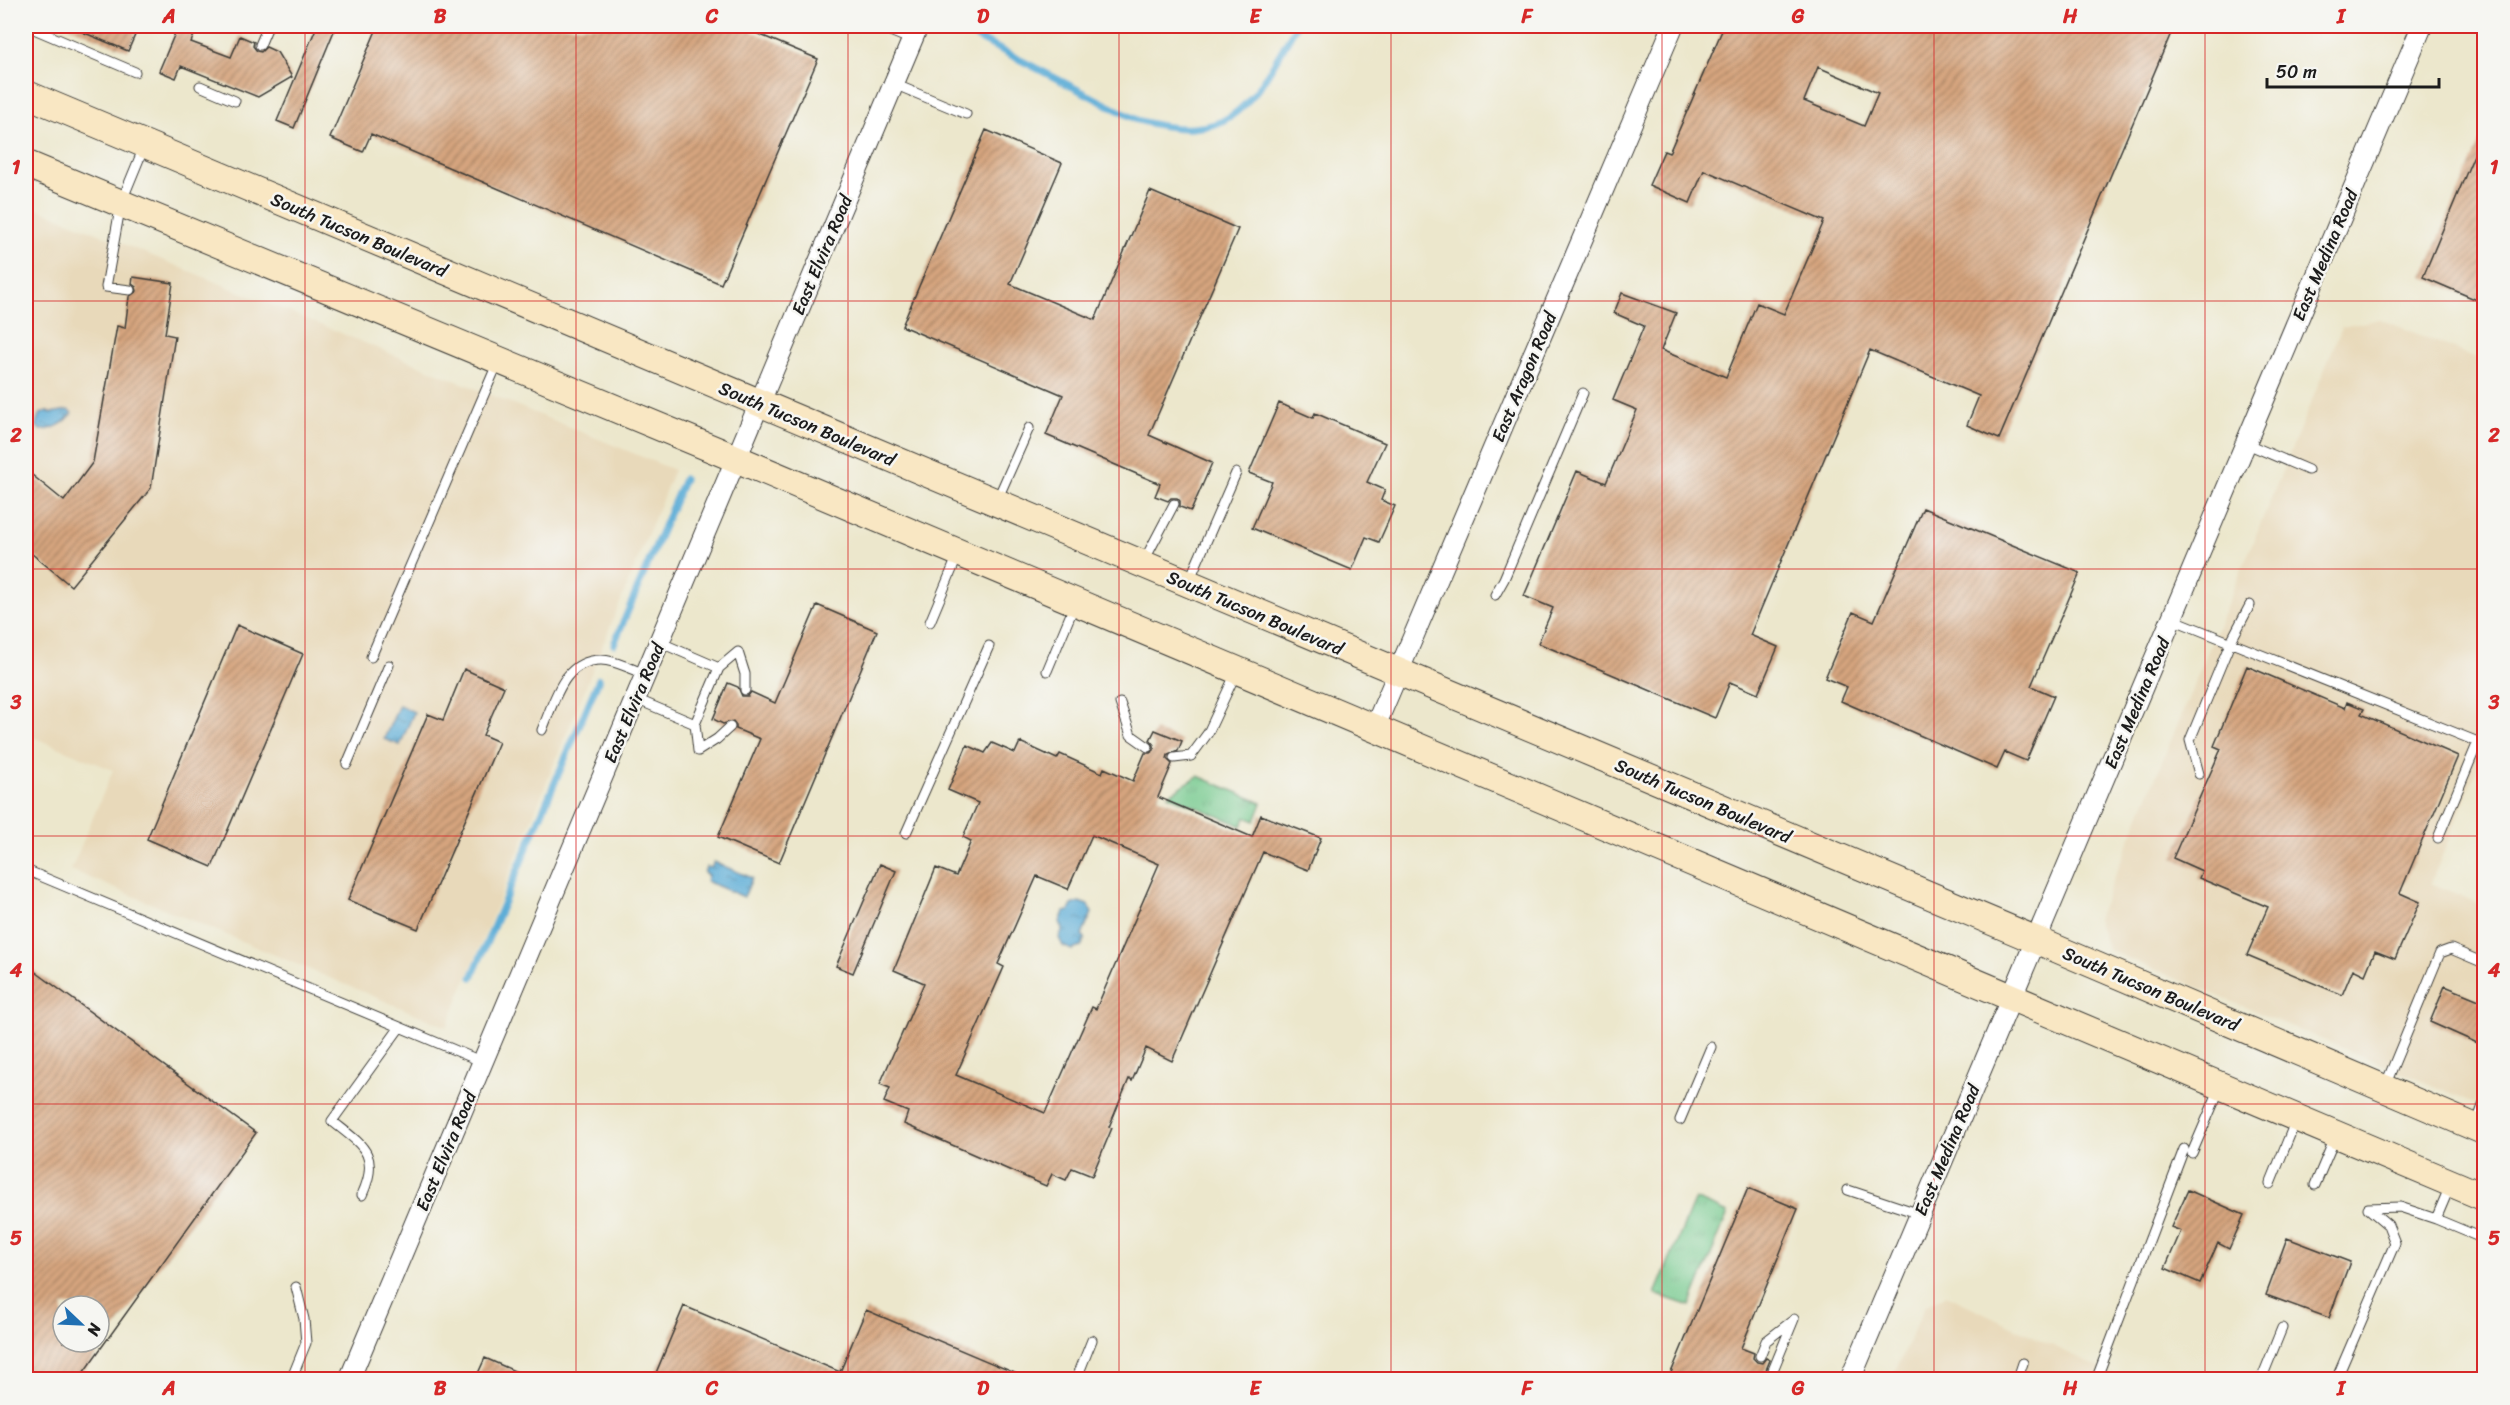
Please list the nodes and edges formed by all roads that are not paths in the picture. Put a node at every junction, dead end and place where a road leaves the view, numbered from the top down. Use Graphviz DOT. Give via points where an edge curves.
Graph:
graph roads {
  1 [pos="27,26"];
  2 [pos="268,26"];
  3 [pos="878,26"];
  4 [pos="1673,26"];
  5 [pos="2422,26"];
  6 [pos="915,33"];
  7 [pos="260,45"];
  8 [pos="135,72"];
  9 [pos="894,84"];
  10 [pos="200,86"];
  11 [pos="26,94"];
  12 [pos="235,101"];
  13 [pos="966,114"];
  14 [pos="145,145"];
  15 [pos="26,164"];
  16 [pos="121,203"];
  17 [pos="130,290"];
  18 [pos="499,360"];
  19 [pos="1582,393"];
  20 [pos="759,404"];
  21 [pos="1029,428"];
  22 [pos="2246,443"];
  23 [pos="737,459"];
  24 [pos="2308,470"];
  25 [pos="1236,473"];
  26 [pos="995,503"];
  27 [pos="1174,504"];
  28 [pos="959,553"];
  29 [pos="1142,565"];
  30 [pos="1187,584"];
  31 [pos="1495,595"];
  32 [pos="1076,602"];
  33 [pos="2250,605"];
  34 [pos="2172,619"];
  35 [pos="930,622"];
  36 [pos="2231,641"];
  37 [pos="660,642"];
  38 [pos="989,646"];
  39 [pos="371,657"];
  40 [pos="389,665"];
  41 [pos="718,668"];
  42 [pos="1237,670"];
  43 [pos="1047,671"];
  44 [pos="1398,673"];
  45 [pos="646,674"];
  46 [pos="746,690"];
  47 [pos="636,699"];
  48 [pos="1120,703"];
  49 [pos="695,724"];
  50 [pos="730,727"];
  51 [pos="1374,729"];
  52 [pos="542,730"];
  53 [pos="1148,747"];
  54 [pos="1174,758"];
  55 [pos="347,764"];
  56 [pos="2199,774"];
  57 [pos="906,833"];
  58 [pos="2438,838"];
  59 [pos="26,870"];
  60 [pos="2036,940"];
  61 [pos="2484,963"];
  62 [pos="2011,997"];
  63 [pos="400,1027"];
  64 [pos="1711,1047"];
  65 [pos="483,1062"];
  66 [pos="2221,1086"];
  67 [pos="2384,1088"];
  68 [pos="2296,1118"];
  69 [pos="1680,1120"];
  70 [pos="2481,1120"];
  71 [pos="2336,1134"];
  72 [pos="2451,1183"];
  73 [pos="2270,1184"];
  74 [pos="2315,1185"];
  75 [pos="1848,1190"];
  76 [pos="362,1196"];
  77 [pos="2484,1197"];
  78 [pos="1920,1214"];
  79 [pos="2436,1219"];
  80 [pos="2484,1239"];
  81 [pos="296,1287"];
  82 [pos="2282,1328"];
  83 [pos="1092,1340"];
  84 [pos="1760,1356"];
  85 [pos="2023,1363"];
  86 [pos="291,1380"];
  87 [pos="349,1380"];
  88 [pos="1076,1380"];
  89 [pos="1769,1380"];
  90 [pos="1850,1380"];
  91 [pos="2022,1380"];
  92 [pos="2096,1380"];
  93 [pos="2261,1380"];
  94 [pos="2336,1380"];
  1 -- 8 [label="lane"];
  2 -- 7 [label="lane"];
  3 -- 6 [label="lane"];
  4 -- 44 [label="street, East Aragon Road"];
  5 -- 22 [label="street, East Medina Road"];
  6 -- 9 [label="street, East Elvira Road"];
  9 -- 13 [label="lane"];
  9 -- 20 [label="street, East Elvira Road"];
  10 -- 12 [label="lane"];
  11 -- 14 [label="main road, South Tucson Boulevard"];
  14 -- 16 [label="lane"];
  14 -- 20 [label="main road, South Tucson Boulevard"];
  15 -- 16 [label="main road"];
  16 -- 17 [label="lane" via="106,287"];
  16 -- 18 [label="main road"];
  18 -- 23 [label="main road"];
  18 -- 39 [label="lane"];
  19 -- 31 [label="lane"];
  20 -- 23 [label="street, East Elvira Road"];
  20 -- 26 [label="main road, South Tucson Boulevard"];
  21 -- 26 [label="lane"];
  22 -- 24 [label="lane"];
  22 -- 34 [label="street, East Medina Road"];
  23 -- 28 [label="main road"];
  23 -- 37 [label="street, East Elvira Road"];
  25 -- 30 [label="lane"];
  26 -- 29 [label="main road, South Tucson Boulevard"];
  27 -- 29 [label="lane"];
  28 -- 32 [label="main road"];
  28 -- 35 [label="lane"];
  29 -- 30 [label="main road, South Tucson Boulevard"];
  30 -- 44 [label="main road, South Tucson Boulevard"];
  32 -- 42 [label="main road"];
  32 -- 43 [label="lane"];
  33 -- 36 [label="lane"];
  34 -- 36 [label="lane"];
  34 -- 60 [label="street, East Medina Road"];
  36 -- 56 [label="lane" via="2190,740"];
  36 -- 58 [label="lane" via="2478,742"];
  37 -- 41 [label="lane"];
  37 -- 45 [label="street, East Elvira Road"];
  38 -- 57 [label="lane"];
  40 -- 55 [label="lane"];
  41 -- 46 [label="lane" via="738,652"];
  41 -- 49 [label="lane"];
  42 -- 51 [label="main road"];
  42 -- 54 [label="lane" via="1208,733 1191,756"];
  44 -- 51 [label="street, East Aragon Road"];
  44 -- 60 [label="main road, South Tucson Boulevard"];
  45 -- 47 [label="street, East Elvira Road"];
  45 -- 52 [label="lane" via="603,660 580,663 564,677"];
  47 -- 49 [label="lane"];
  47 -- 65 [label="street, East Elvira Road"];
  48 -- 53 [label="lane" via="1131,735"];
  49 -- 50 [label="lane" via="698,752"];
  51 -- 62 [label="main road"];
  59 -- 63 [label="lane"];
  60 -- 62 [label="street, East Medina Road"];
  60 -- 67 [label="main road, South Tucson Boulevard"];
  61 -- 67 [label="lane" via="2451,949 2440,953"];
  62 -- 66 [label="main road"];
  62 -- 78 [label="street, East Medina Road"];
  63 -- 65 [label="lane"];
  63 -- 76 [label="lane" via="332,1121 359,1143 369,1158 371,1171"];
  64 -- 69 [label="lane"];
  65 -- 87 [label="street, East Elvira Road"];
  66 -- 68 [label="main road"];
  66 -- 92 [label="lane" via="2188,1151"];
  67 -- 70 [label="main road, South Tucson Boulevard"];
  68 -- 71 [label="main road"];
  68 -- 73 [label="lane"];
  71 -- 72 [label="main road"];
  71 -- 74 [label="lane"];
  72 -- 77 [label="main road"];
  72 -- 79 [label="lane"];
  75 -- 78 [label="lane"];
  78 -- 90 [label="street, East Medina Road"];
  79 -- 80 [label="lane"];
  79 -- 94 [label="lane" via="2400,1208 2368,1208 2388,1225 2395,1243"];
  81 -- 86 [label="lane" via="306,1342"];
  82 -- 93 [label="lane"];
  83 -- 88 [label="lane"];
  84 -- 89 [label="lane" via="1766,1341 1794,1319"];
  85 -- 91 [label="lane"];
}
